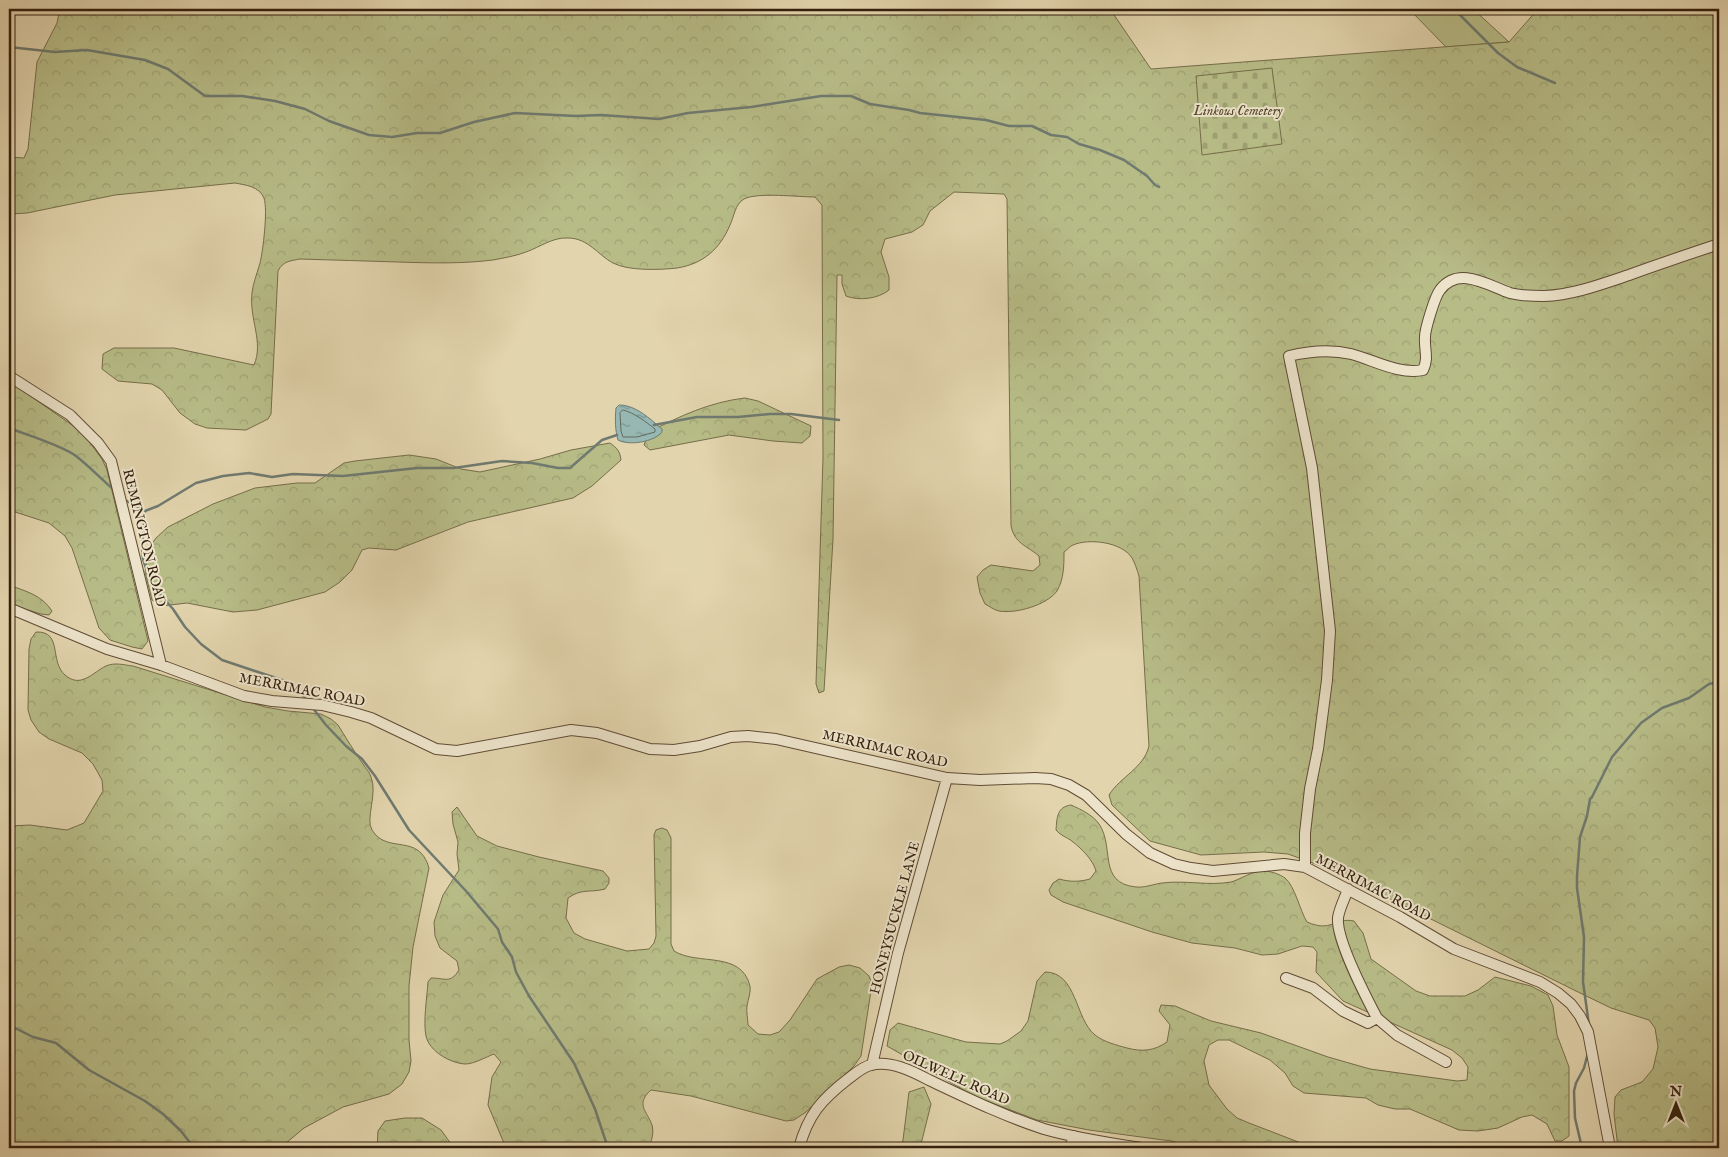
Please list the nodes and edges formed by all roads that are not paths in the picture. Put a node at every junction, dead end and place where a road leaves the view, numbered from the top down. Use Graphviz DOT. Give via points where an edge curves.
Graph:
graph roads {
  1 [pos="1719,244"];
  2 [pos="9,376"];
  3 [pos="9,608"];
  4 [pos="161,665"];
  5 [pos="947,778"];
  6 [pos="1305,867"];
  7 [pos="1348,889"];
  8 [pos="1286,978"];
  9 [pos="1377,1018"];
  10 [pos="1446,1062"];
  11 [pos="872,1065"];
  12 [pos="1074,1136"];
  13 [pos="799,1148"];
  14 [pos="1070,1148"];
  15 [pos="1141,1148"];
  16 [pos="1610,1148"];
  1 -- 6 [label="street" via="1567,293 1527,296 1469,278 1449,282 1441,289 1434,304 1425,335 1427,363 1423,370 1408,372 1350,354 1324,350 1289,356 1312,468 1330,631 1327,680 1305,833"];
  2 -- 4 [label="street, REMINGTON ROAD" via="70,415 98,442 111,461"];
  3 -- 4 [label="street, MERRIMAC ROAD" via="107,649"];
  4 -- 5 [label="street, MERRIMAC ROAD" via="244,696 322,705 371,718 436,749 457,751 571,730 597,733 650,749 674,750 748,736 776,739"];
  5 -- 6 [label="street, MERRIMAC ROAD" via="1035,778 1069,785 1086,795 1150,853 1174,864 1213,871 1284,864"];
  5 -- 11 [label="street, HONEYSUCKLE LANE" via="898,953"];
  6 -- 7 [label="street, MERRIMAC ROAD"];
  7 -- 9 [label="street" via="1338,918 1339,931 1354,973"];
  7 -- 16 [label="street, MERRIMAC ROAD" via="1454,949 1540,982 1571,1004 1588,1032"];
  8 -- 9 [label="street" via="1313,988 1343,1011 1368,1024"];
  9 -- 10 [label="street" via="1397,1035"];
  11 -- 12 [label="street, OILWELL ROAD" via="892,1065 996,1112"];
  11 -- 13 [label="street" via="860,1070 818,1106 804,1129"];
  12 -- 14 [label="street"];
  12 -- 15 [label="street, OILWELL ROAD"];
}
